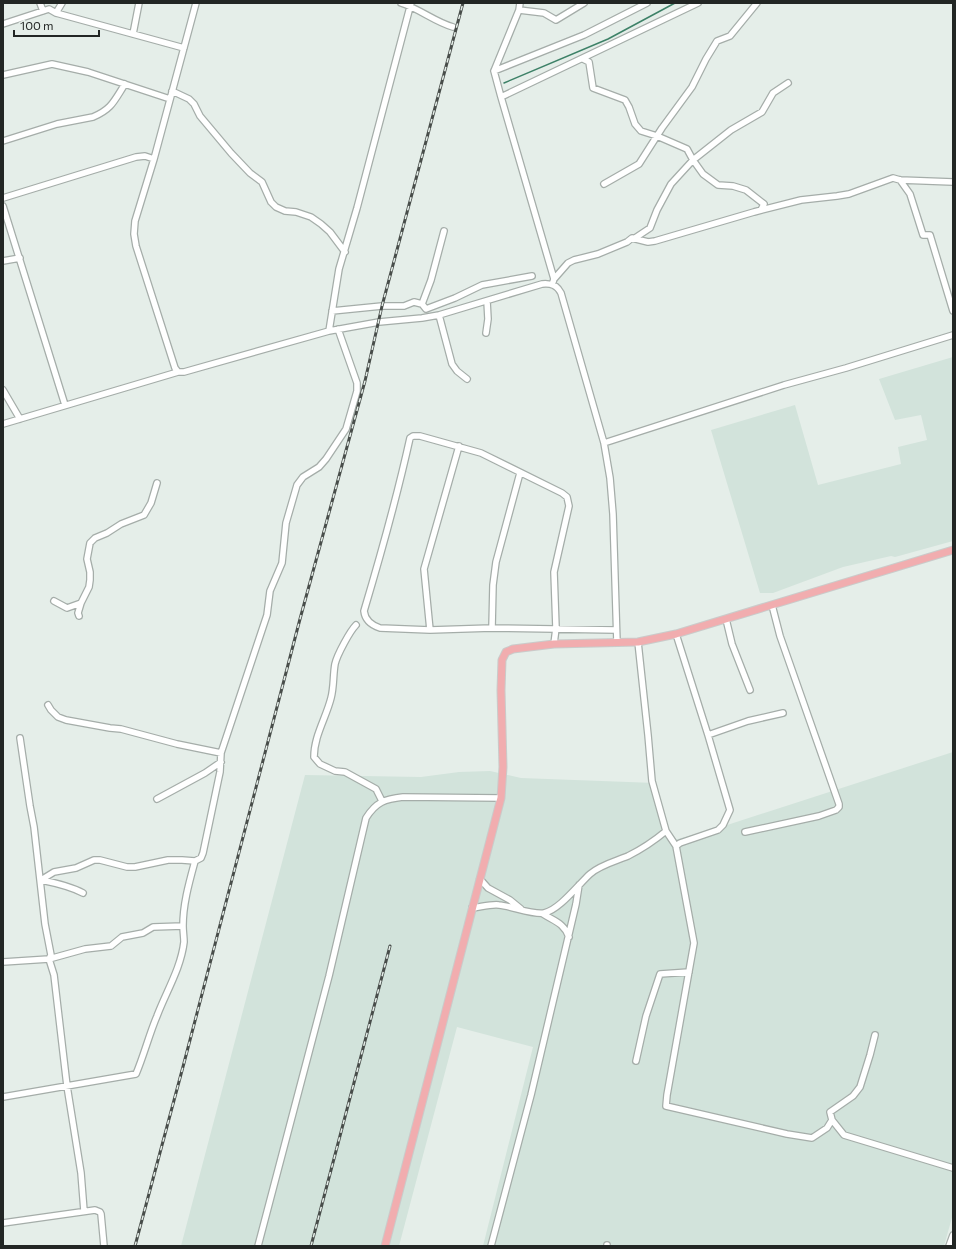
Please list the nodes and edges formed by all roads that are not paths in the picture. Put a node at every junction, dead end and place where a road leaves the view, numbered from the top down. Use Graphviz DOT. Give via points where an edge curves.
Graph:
graph roads {
  1 [pos="40,3"];
  2 [pos="62,3"];
  3 [pos="139,3"];
  4 [pos="196,3"];
  5 [pos="401,3"];
  6 [pos="520,3"];
  7 [pos="584,3"];
  8 [pos="647,3"];
  9 [pos="698,3"];
  10 [pos="757,3"];
  11 [pos="411,5"];
  12 [pos="518,10"];
  13 [pos="43,11"];
  14 [pos="56,12"];
  15 [pos="3,24"];
  16 [pos="454,27"];
  17 [pos="133,34"];
  18 [pos="184,48"];
  19 [pos="583,58"];
  20 [pos="494,71"];
  21 [pos="3,76"];
  22 [pos="788,83"];
  23 [pos="125,84"];
  24 [pos="172,91"];
  25 [pos="501,97"];
  26 [pos="170,99"];
  27 [pos="658,136"];
  28 [pos="3,140"];
  29 [pos="154,159"];
  30 [pos="693,160"];
  31 [pos="900,180"];
  32 [pos="953,182"];
  33 [pos="604,184"];
  34 [pos="3,198"];
  35 [pos="3,206"];
  36 [pos="761,210"];
  37 [pos="444,231"];
  38 [pos="635,238"];
  39 [pos="344,252"];
  40 [pos="20,258"];
  41 [pos="3,261"];
  42 [pos="532,276"];
  43 [pos="553,282"];
  44 [pos="486,301"];
  45 [pos="422,304"];
  46 [pos="332,311"];
  47 [pos="953,311"];
  48 [pos="439,315"];
  49 [pos="338,329"];
  50 [pos="329,331"];
  51 [pos="486,333"];
  52 [pos="953,335"];
  53 [pos="178,372"];
  54 [pos="467,379"];
  55 [pos="3,390"];
  56 [pos="64,405"];
  57 [pos="20,419"];
  58 [pos="3,424"];
  59 [pos="604,443"];
  60 [pos="459,446"];
  61 [pos="520,473"];
  62 [pos="157,483"];
  63 [pos="953,550"];
  64 [pos="54,601"];
  65 [pos="81,603"];
  66 [pos="772,605"];
  67 [pos="79,616"];
  68 [pos="726,619"];
  69 [pos="356,625"];
  70 [pos="492,628"];
  71 [pos="556,628"];
  72 [pos="430,630"];
  73 [pos="616,630"];
  74 [pos="676,634"];
  75 [pos="638,642"];
  76 [pos="617,643"];
  77 [pos="554,644"];
  78 [pos="750,690"];
  79 [pos="48,705"];
  80 [pos="783,713"];
  81 [pos="708,735"];
  82 [pos="20,738"];
  83 [pos="221,753"];
  84 [pos="221,762"];
  85 [pos="501,798"];
  86 [pos="158,799"];
  87 [pos="382,801"];
  88 [pos="666,831"];
  89 [pos="745,832"];
  90 [pos="676,846"];
  91 [pos="195,861"];
  92 [pos="480,879"];
  93 [pos="41,880"];
  94 [pos="579,885"];
  95 [pos="83,893"];
  96 [pos="472,908"];
  97 [pos="522,910"];
  98 [pos="543,914"];
  99 [pos="182,926"];
  100 [pos="569,937"];
  101 [pos="50,959"];
  102 [pos="3,962"];
  103 [pos="689,972"];
  104 [pos="875,1035"];
  105 [pos="636,1061"];
  106 [pos="67,1086"];
  107 [pos="3,1097"];
  108 [pos="832,1120"];
  109 [pos="953,1168"];
  110 [pos="84,1211"];
  111 [pos="3,1223"];
  112 [pos="953,1235"];
  113 [pos="104,1246"];
  114 [pos="258,1246"];
  115 [pos="385,1246"];
  116 [pos="491,1246"];
  117 [pos="949,1246"];
  1 -- 13 [label="street"];
  2 -- 14 [label="street"];
  3 -- 17 [label="street"];
  4 -- 18 [label="street"];
  5 -- 11 [label="street"];
  6 -- 12 [label="street"];
  7 -- 12 [label="street" via="556,20 544,13"];
  8 -- 20 [label="street" via="584,35"];
  9 -- 19 [label="street"];
  10 -- 27 [label="street" via="730,36 717,41 692,87"];
  11 -- 16 [label="street"];
  11 -- 39 [label="street"];
  12 -- 20 [label="street"];
  13 -- 14 [label="street" via="49,9"];
  13 -- 15 [label="street"];
  14 -- 17 [label="street"];
  17 -- 18 [label="street"];
  18 -- 24 [label="street"];
  19 -- 25 [label="street"];
  19 -- 27 [label="street" via="589,62 593,88 625,100 635,124 641,131"];
  20 -- 25 [label="street"];
  21 -- 23 [label="street" via="52,64"];
  22 -- 30 [label="street" via="773,93 762,112 731,130"];
  23 -- 26 [label="street"];
  23 -- 28 [label="street" via="110,108 98,115"];
  24 -- 26 [label="street"];
  24 -- 39 [label="street" via="194,104 200,116 231,152 262,182 276,207 312,217 330,232"];
  25 -- 43 [label="street"];
  26 -- 29 [label="street"];
  27 -- 30 [label="street" via="687,149"];
  27 -- 33 [label="street" via="639,164"];
  29 -- 34 [label="street" via="136,157"];
  29 -- 53 [label="street" via="135,221 135,240 170,356"];
  30 -- 36 [label="street" via="703,174 718,185 746,190 764,204"];
  30 -- 38 [label="street" via="671,184 650,228"];
  31 -- 32 [label="street"];
  31 -- 36 [label="street" via="893,178 849,194 806,199"];
  31 -- 47 [label="street" via="910,194 923,235 930,235"];
  35 -- 40 [label="street"];
  36 -- 38 [label="street" via="655,241 648,242"];
  37 -- 45 [label="street"];
  38 -- 43 [label="street" via="598,254 568,263"];
  39 -- 46 [label="street"];
  40 -- 41 [label="street"];
  40 -- 56 [label="street"];
  42 -- 45 [label="street" via="482,285 426,309"];
  43 -- 44 [label="street"];
  43 -- 59 [label="street" via="561,293"];
  44 -- 48 [label="street"];
  44 -- 51 [label="street"];
  45 -- 46 [label="street" via="414,302 404,306"];
  46 -- 50 [label="street"];
  48 -- 49 [label="street"];
  48 -- 54 [label="street" via="452,364"];
  49 -- 50 [label="street"];
  49 -- 83 [label="street" via="357,383 357,391 346,429 319,467 297,485 286,523 282,563 270,591 267,615"];
  50 -- 53 [label="street"];
  52 -- 59 [label="street"];
  53 -- 56 [label="street"];
  55 -- 57 [label="street"];
  56 -- 57 [label="street"];
  57 -- 58 [label="street"];
  59 -- 73 [label="street" via="613,514"];
  60 -- 61 [label="street" via="481,453"];
  60 -- 72 [label="street" via="424,569"];
  60 -- 72 [label="street" via="420,436 410,438 400,485 364,611 374,626 380,628"];
  61 -- 70 [label="street" via="496,562"];
  61 -- 71 [label="street" via="567,497 569,506 554,572"];
  62 -- 65 [label="street" via="151,503 144,514 121,524 90,543 86,559 90,572 89,587"];
  63 -- 66 [label="main road"];
  64 -- 65 [label="street" via="66,608"];
  65 -- 67 [label="street"];
  66 -- 68 [label="main road"];
  66 -- 89 [label="street" via="780,636 839,804 836,810 819,816"];
  68 -- 74 [label="main road"];
  68 -- 78 [label="street" via="732,644"];
  69 -- 87 [label="street" via="336,662 332,697 321,723 314,757 320,764 344,772 376,790"];
  70 -- 71 [label="street"];
  70 -- 72 [label="street"];
  71 -- 73 [label="street"];
  71 -- 77 [label="street"];
  73 -- 76 [label="street"];
  74 -- 75 [label="main road"];
  74 -- 81 [label="street"];
  75 -- 76 [label="main road"];
  75 -- 88 [label="street" via="652,781"];
  76 -- 77 [label="main road"];
  77 -- 85 [label="main road" via="513,649 506,652 502,660 504,767"];
  79 -- 83 [label="street" via="58,717 66,720 121,729"];
  80 -- 81 [label="street"];
  81 -- 90 [label="street" via="730,810 718,830"];
  82 -- 93 [label="street"];
  83 -- 84 [label="street"];
  84 -- 86 [label="street"];
  84 -- 91 [label="street" via="203,853 201,858"];
  85 -- 87 [label="street" via="403,797"];
  85 -- 92 [label="main road"];
  87 -- 114 [label="street" via="370,810 366,818 328,983"];
  88 -- 90 [label="street"];
  88 -- 94 [label="street" via="646,847 591,873"];
  90 -- 103 [label="street" via="694,943"];
  91 -- 93 [label="street" via="168,860 127,867 94,860 76,868 54,872"];
  91 -- 99 [label="street" via="186,891"];
  92 -- 96 [label="main road"];
  92 -- 97 [label="street" via="488,888"];
  93 -- 95 [label="street" via="58,883"];
  93 -- 101 [label="street"];
  94 -- 98 [label="street" via="554,910"];
  94 -- 100 [label="street"];
  96 -- 97 [label="street" via="499,905"];
  96 -- 115 [label="main road"];
  97 -- 98 [label="street"];
  98 -- 100 [label="street" via="561,924"];
  99 -- 101 [label="street" via="153,927 143,933 122,937 111,946 85,949"];
  99 -- 106 [label="street" via="184,941 178,965 136,1074"];
  100 -- 116 [label="street"];
  101 -- 102 [label="street"];
  101 -- 106 [label="street"];
  103 -- 105 [label="street" via="660,974 646,1016"];
  103 -- 108 [label="street" via="666,1106 812,1138 827,1128"];
  104 -- 108 [label="street" via="860,1087 853,1096 830,1112"];
  106 -- 107 [label="street"];
  106 -- 110 [label="street" via="81,1173"];
  108 -- 109 [label="street" via="844,1135"];
  110 -- 111 [label="street"];
  110 -- 113 [label="street" via="100,1212"];
  112 -- 117 [label="street"];
}
